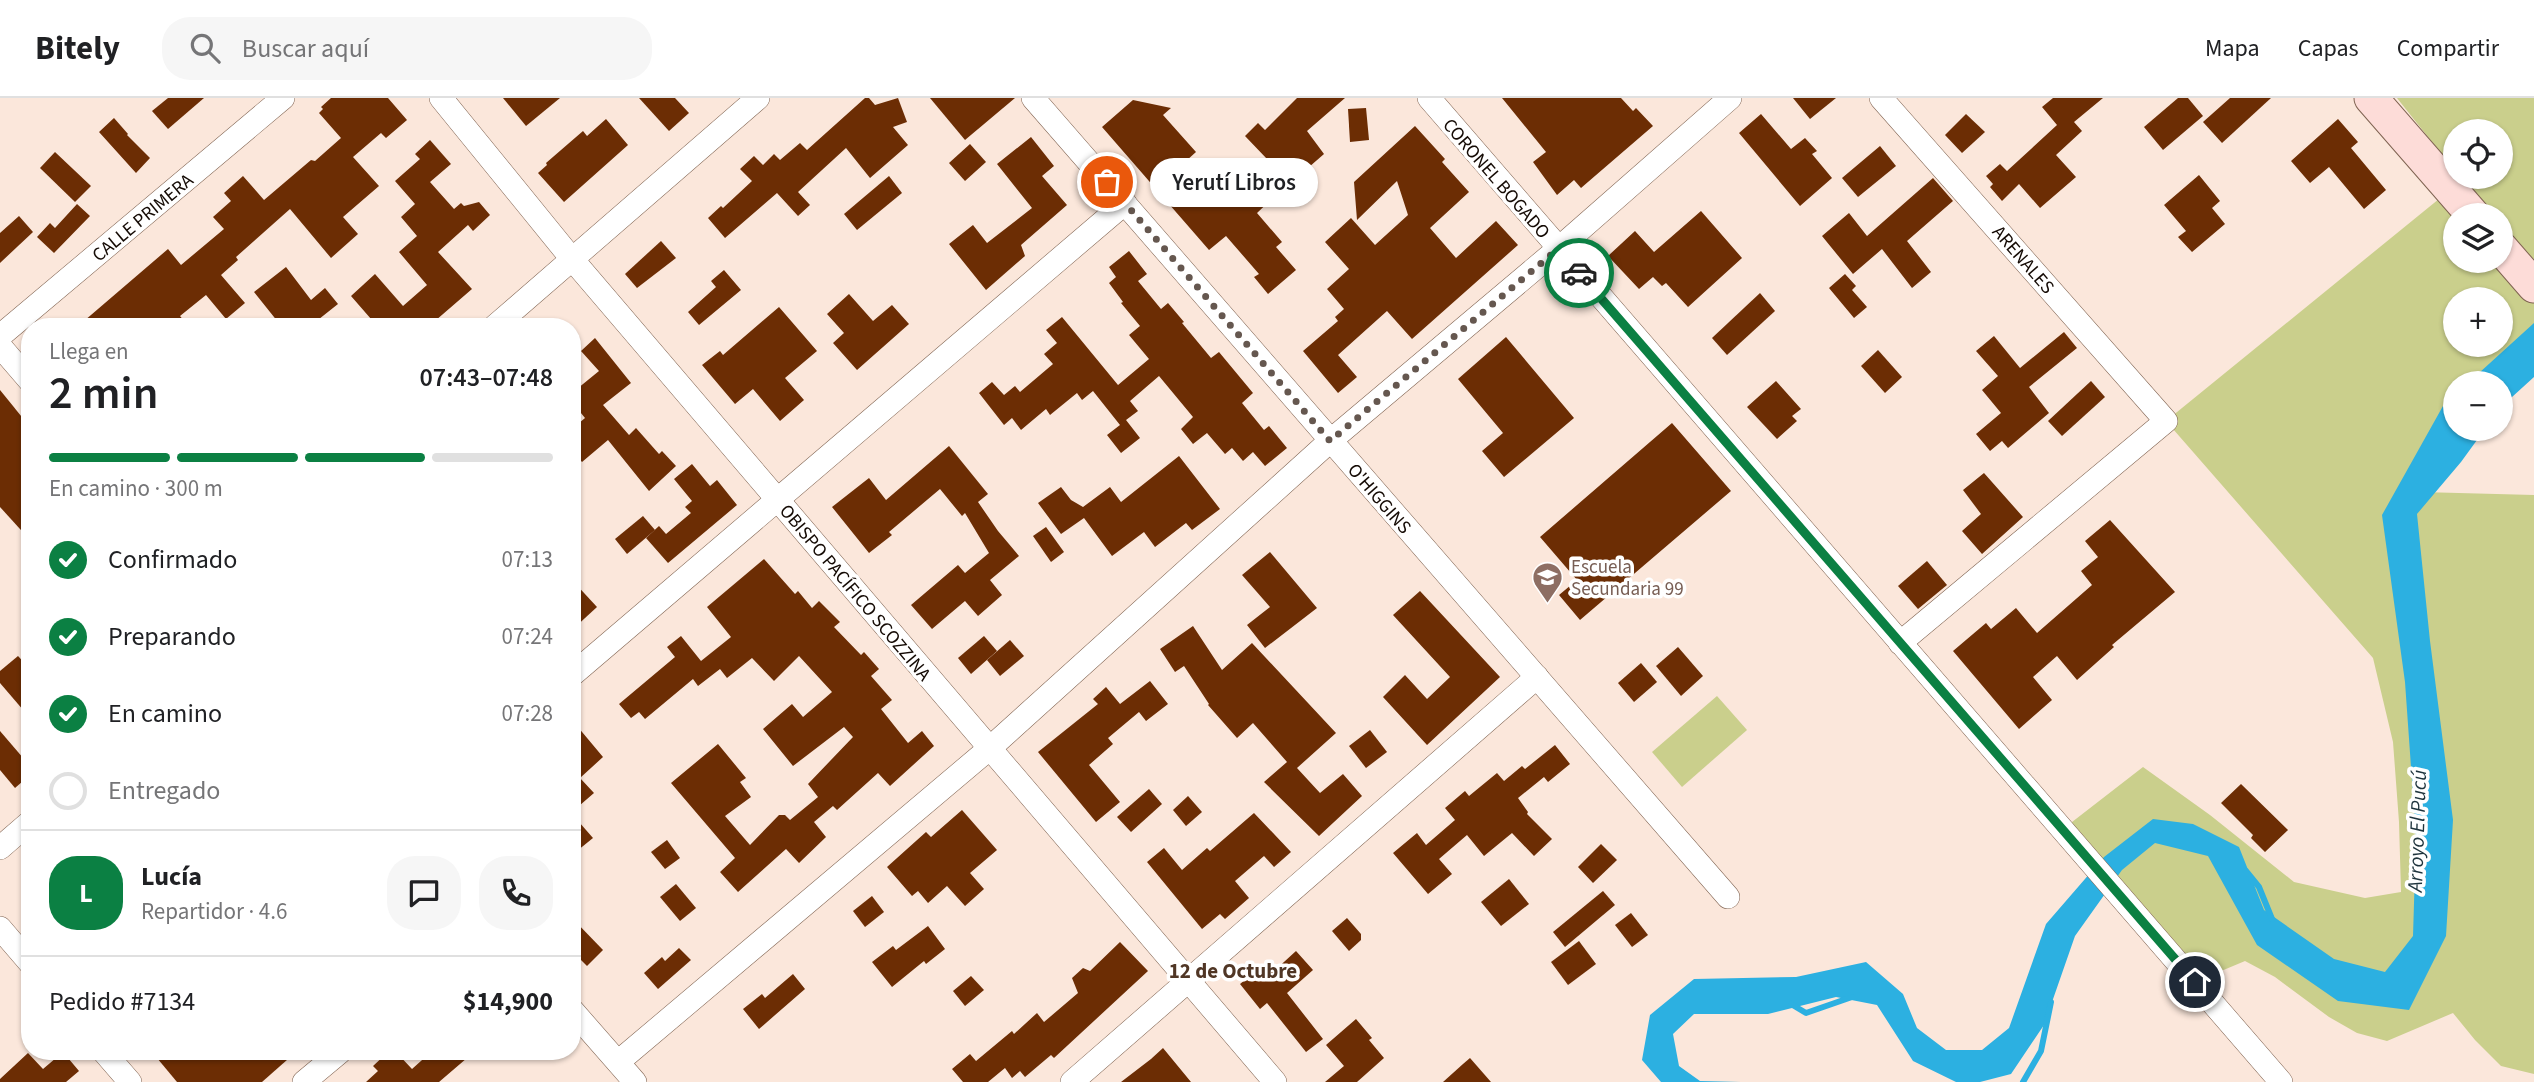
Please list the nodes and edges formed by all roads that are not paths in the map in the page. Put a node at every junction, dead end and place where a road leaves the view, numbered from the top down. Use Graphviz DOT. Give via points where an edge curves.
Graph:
graph roads {
  1 [pos="283,98"];
  2 [pos="441,98"];
  3 [pos="758,98"];
  4 [pos="1033,98"];
  5 [pos="1429,98"];
  6 [pos="1730,98"];
  7 [pos="1881,98"];
  8 [pos="2371,98"];
  9 [pos="1125,203"];
  10 [pos="2463,203"];
  11 [pos="1558,249"];
  12 [pos="572,259"];
  13 [pos="2513,262"];
  14 [pos="2534,286"];
  15 [pos="22,318"];
  16 [pos="504,318"];
  17 [pos="21,319"];
  18 [pos="0,337"];
  19 [pos="0,346"];
  20 [pos="21,370"];
  21 [pos="1330,441"];
  22 [pos="778,500"];
  23 [pos="1900,643"];
  24 [pos="581,667"];
  25 [pos="1537,677"];
  26 [pos="990,748"];
  27 [pos="21,830"];
  28 [pos="0,848"];
  29 [pos="1728,897"];
  30 [pos="0,928"];
  31 [pos="21,952"];
  32 [pos="1188,980"];
  33 [pos="581,1020"];
  34 [pos="111,1060"];
  35 [pos="330,1060"];
  36 [pos="618,1062"];
  37 [pos="2273,1079"];
  38 [pos="130,1082"];
  39 [pos="304,1082"];
  40 [pos="635,1082"];
  41 [pos="1072,1082"];
  42 [pos="1275,1082"];
  1 -- 15 [label="street, CALLE PRIMERA"];
  2 -- 12 [label="street, OBISPO PACÍFICO SCOZZINA"];
  3 -- 12 [label="street"];
  4 -- 9 [label="street, O'HIGGINS"];
  5 -- 11 [label="street, CORONEL BOGADO"];
  6 -- 11 [label="street"];
  7 -- 23 [label="street, ARENALES" via="2166,421"];
  8 -- 10 [label="main road"];
  9 -- 21 [label="street, O'HIGGINS"];
  9 -- 22 [label="street"];
  11 -- 21 [label="street"];
  11 -- 23 [label="street, CORONEL BOGADO"];
  12 -- 16 [label="street"];
  12 -- 22 [label="street, OBISPO PACÍFICO SCOZZINA"];
  13 -- 14 [label="main road"];
  17 -- 18 [label="street, CALLE PRIMERA"];
  19 -- 20 [label="street"];
  21 -- 25 [label="street, O'HIGGINS"];
  21 -- 26 [label="street"];
  22 -- 24 [label="street"];
  22 -- 26 [label="street, OBISPO PACÍFICO SCOZZINA"];
  23 -- 37 [label="street, CORONEL BOGADO" via="2122,897"];
  25 -- 29 [label="street, O'HIGGINS"];
  25 -- 32 [label="street"];
  26 -- 32 [label="street, OBISPO PACÍFICO SCOZZINA"];
  26 -- 36 [label="street"];
  27 -- 28 [label="street"];
  30 -- 31 [label="street"];
  32 -- 41 [label="street"];
  32 -- 42 [label="street, OBISPO PACÍFICO SCOZZINA"];
  33 -- 36 [label="street"];
  34 -- 38 [label="street"];
  35 -- 39 [label="street"];
  36 -- 40 [label="street"];
}
